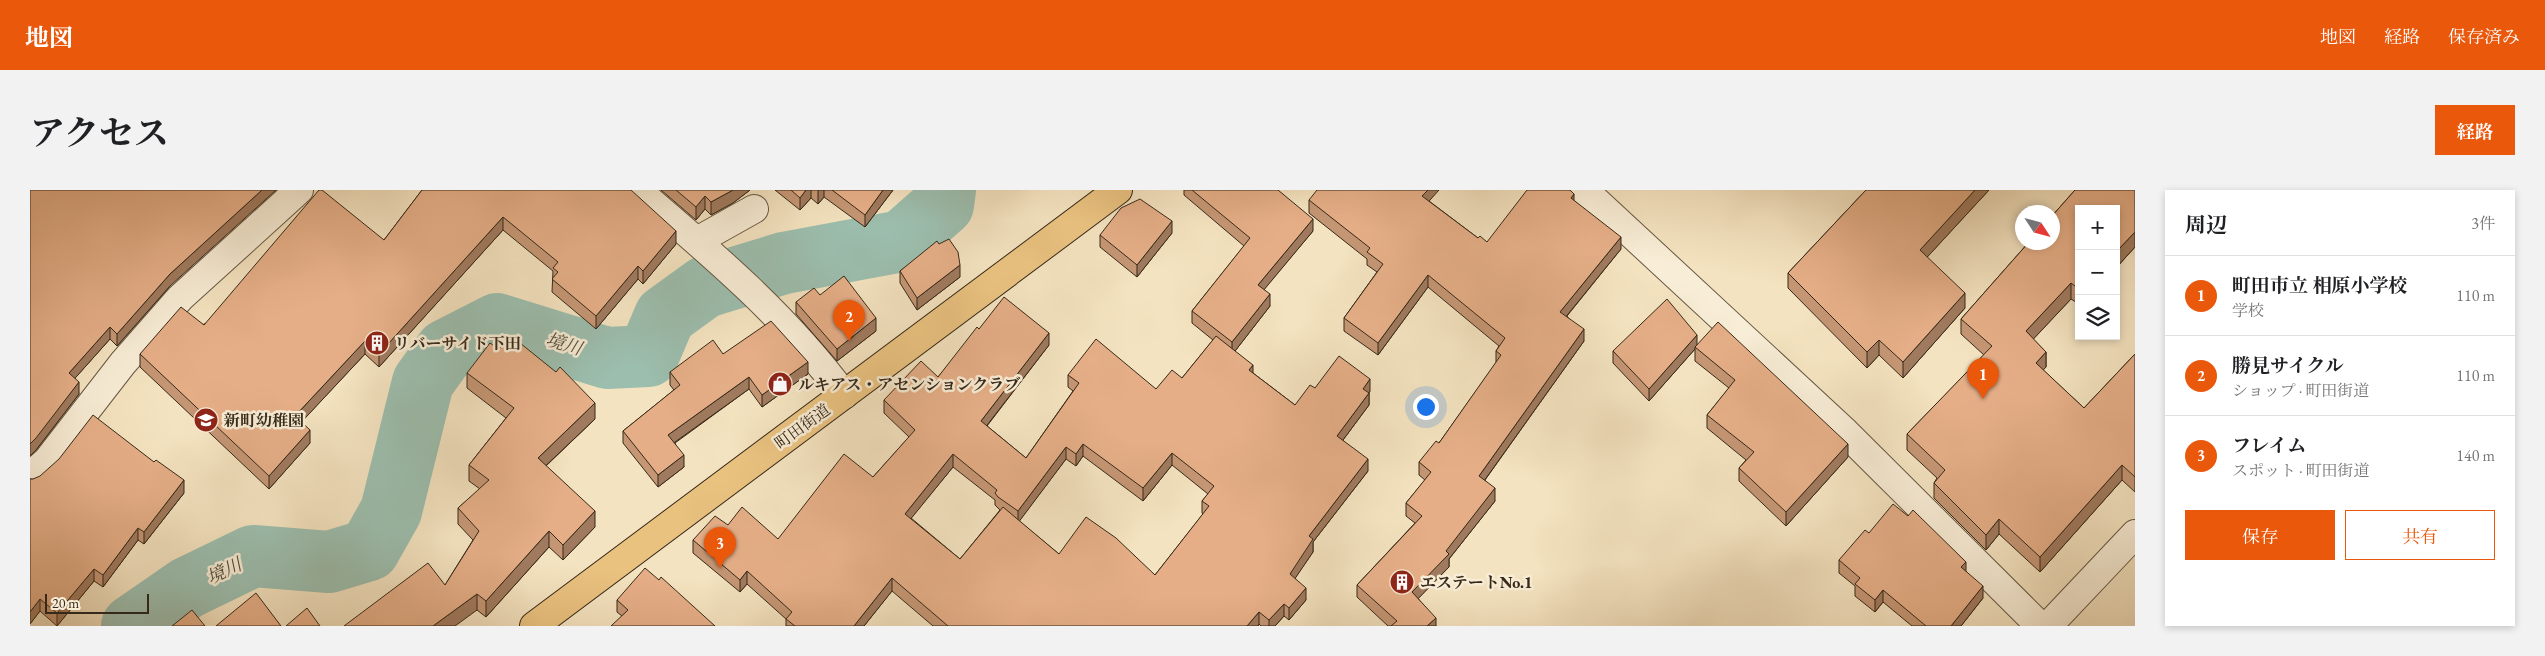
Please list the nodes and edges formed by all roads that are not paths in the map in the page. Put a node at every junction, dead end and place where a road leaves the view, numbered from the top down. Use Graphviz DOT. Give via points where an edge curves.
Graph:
graph roads {
  1 [pos="299,190"];
  2 [pos="637,190"];
  3 [pos="1118,190"];
  4 [pos="1584,190"];
  5 [pos="754,209"];
  6 [pos="702,245"];
  7 [pos="844,395"];
  8 [pos="35,461"];
  9 [pos="2135,534"];
  10 [pos="534,626"];
  11 [pos="2040,626"];
  12 [pos="2048,626"];
  1 -- 8 [label="street" via="180,298"];
  2 -- 6 [label="street"];
  3 -- 7 [label="main road, 町田街道"];
  4 -- 11 [label="street" via="1857,443"];
  5 -- 6 [label="street"];
  6 -- 7 [label="street" via="765,303"];
  7 -- 10 [label="main road, 町田街道"];
  9 -- 12 [label="street"];
}
